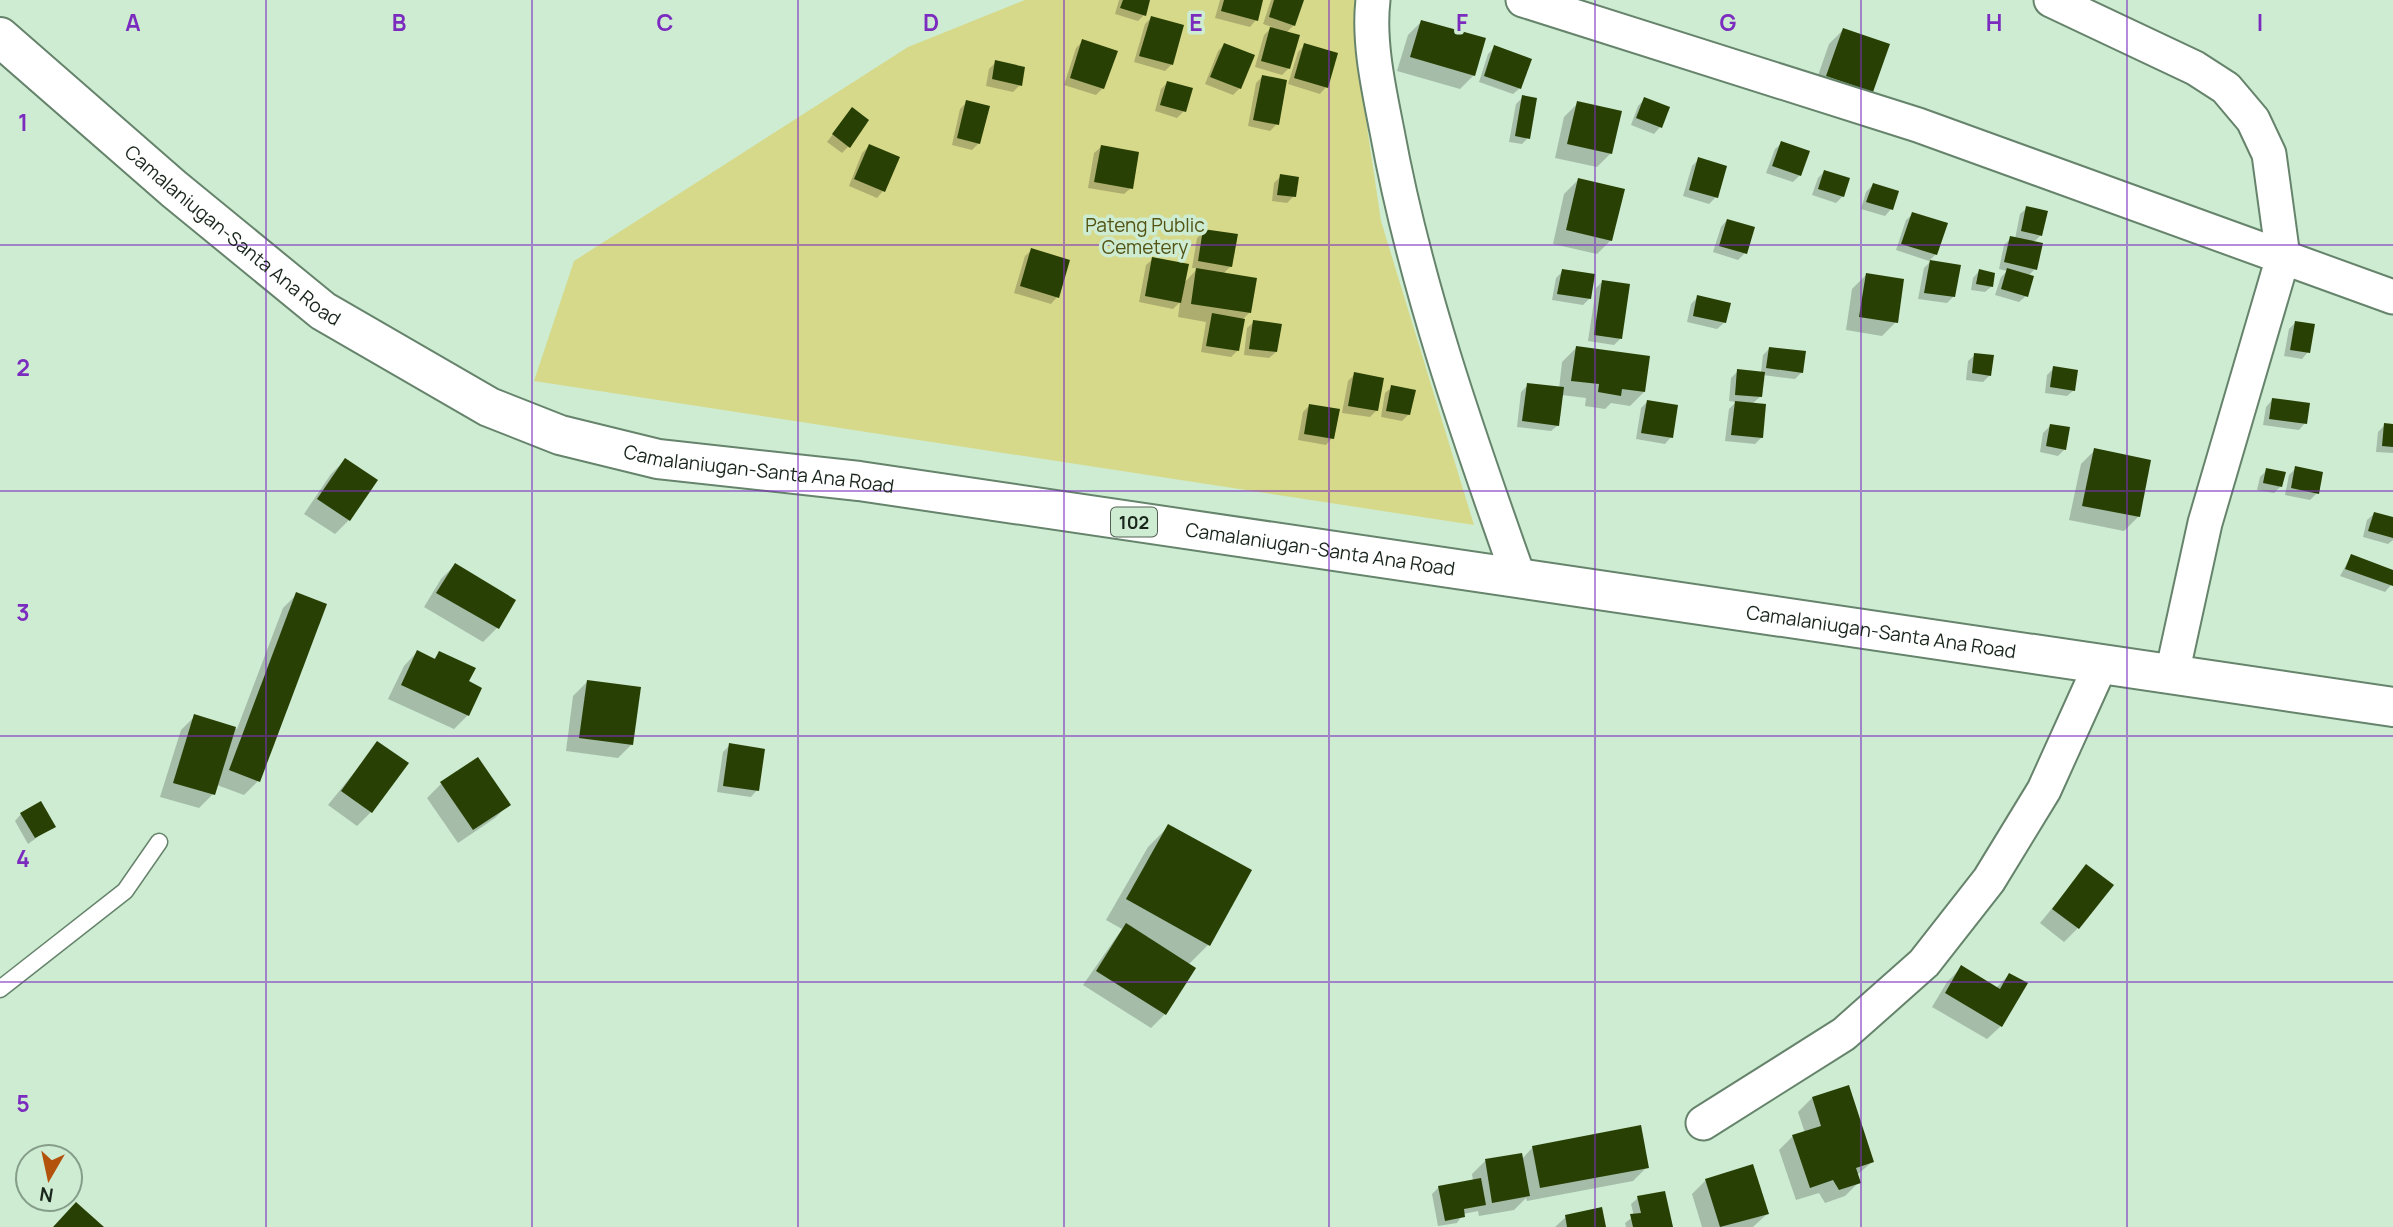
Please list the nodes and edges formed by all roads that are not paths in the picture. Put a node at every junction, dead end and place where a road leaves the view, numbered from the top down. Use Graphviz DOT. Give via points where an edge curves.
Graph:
graph roads {
  1 [pos="1373,0"];
  2 [pos="1523,0"];
  3 [pos="2051,0"];
  4 [pos="0,37"];
  5 [pos="2283,257"];
  6 [pos="2393,297"];
  7 [pos="1519,578"];
  8 [pos="2101,664"];
  9 [pos="2172,674"];
  10 [pos="2393,707"];
  11 [pos="159,842"];
  12 [pos="0,989"];
  13 [pos="1703,1123"];
  1 -- 7 [label="street" via="1380,95 1403,218 1472,447"];
  2 -- 5 [label="street" via="1918,125"];
  3 -- 5 [label="street" via="2194,68 2242,104 2269,154"];
  4 -- 7 [label="main road, Camalaniugan-Santa Ana Road / 102" via="323,312 489,407 560,435 658,459 859,481"];
  5 -- 6 [label="street"];
  5 -- 9 [label="street" via="2205,523"];
  7 -- 8 [label="main road, Camalaniugan-Santa Ana Road / 102"];
  8 -- 9 [label="main road, Camalaniugan-Santa Ana Road / 102"];
  8 -- 13 [label="street" via="2044,790 1989,880 1924,963 1844,1034"];
  9 -- 10 [label="main road, Camalaniugan-Santa Ana Road / 102"];
  11 -- 12 [label="lane" via="125,891"];
}
